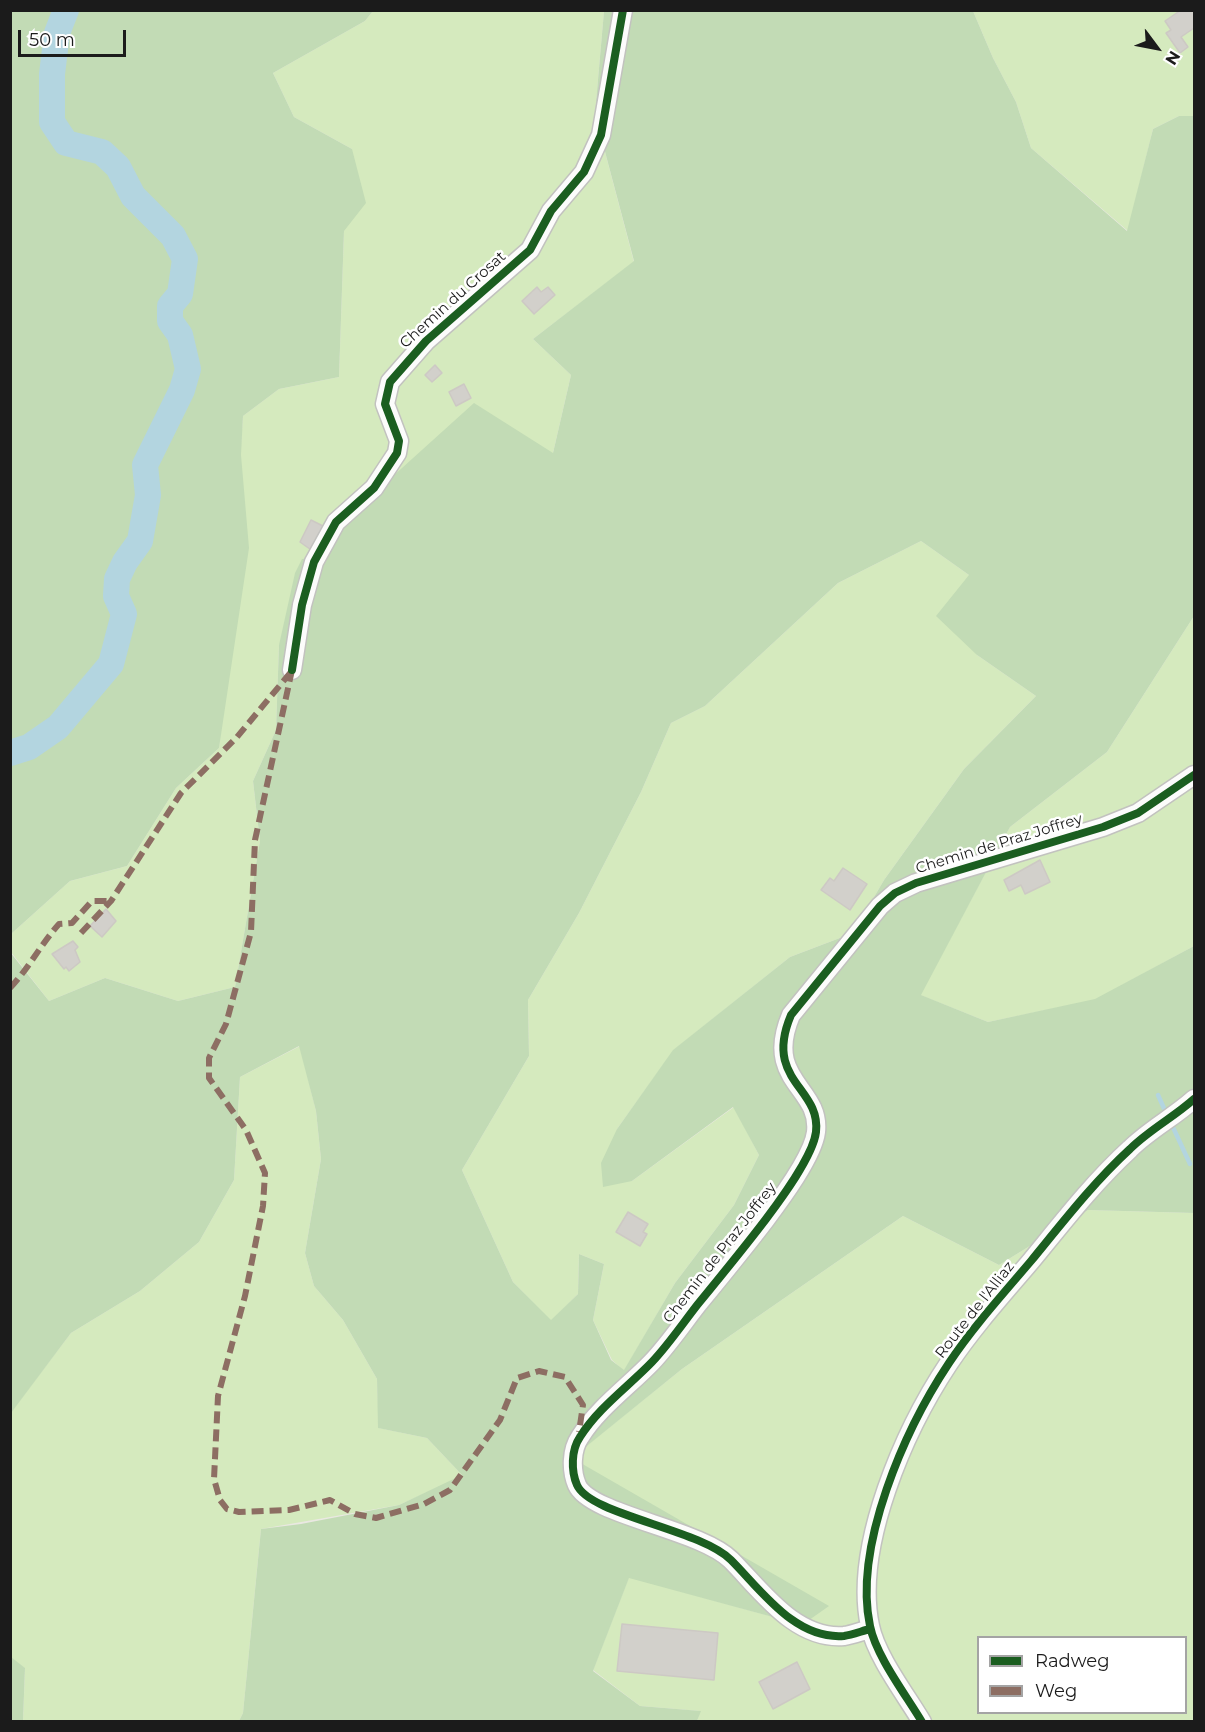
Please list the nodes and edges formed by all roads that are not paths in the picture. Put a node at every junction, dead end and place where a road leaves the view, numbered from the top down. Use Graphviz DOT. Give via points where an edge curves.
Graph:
graph roads {
  1 [pos="623,10"];
  2 [pos="292,670"];
  3 [pos="1194,775"];
  4 [pos="1192,1101"];
  5 [pos="870,1629"];
  6 [pos="922,1722"];
  1 -- 2 [label="street, Chemin du Crosat" via="602,135 584,172 551,211 530,250 426,341 390,382 385,404 399,441 397,453 374,488 336,522 314,562"];
  3 -- 5 [label="street, Chemin de Praz Joffrey" via="1138,813 1104,827 916,883 880,906 791,1015 783,1034 785,1064 816,1121 816,1135 802,1165 768,1217 654,1360 578,1438 572,1462 577,1486 597,1503 708,1542 724,1553 775,1608 815,1633 843,1636"];
  4 -- 5 [label="street, Route de l'Alliaz" via="1138,1141 1091,1188 950,1361 899,1460 877,1521 865,1593"];
  5 -- 6 [label="street, Route de l'Alliaz"];
}
